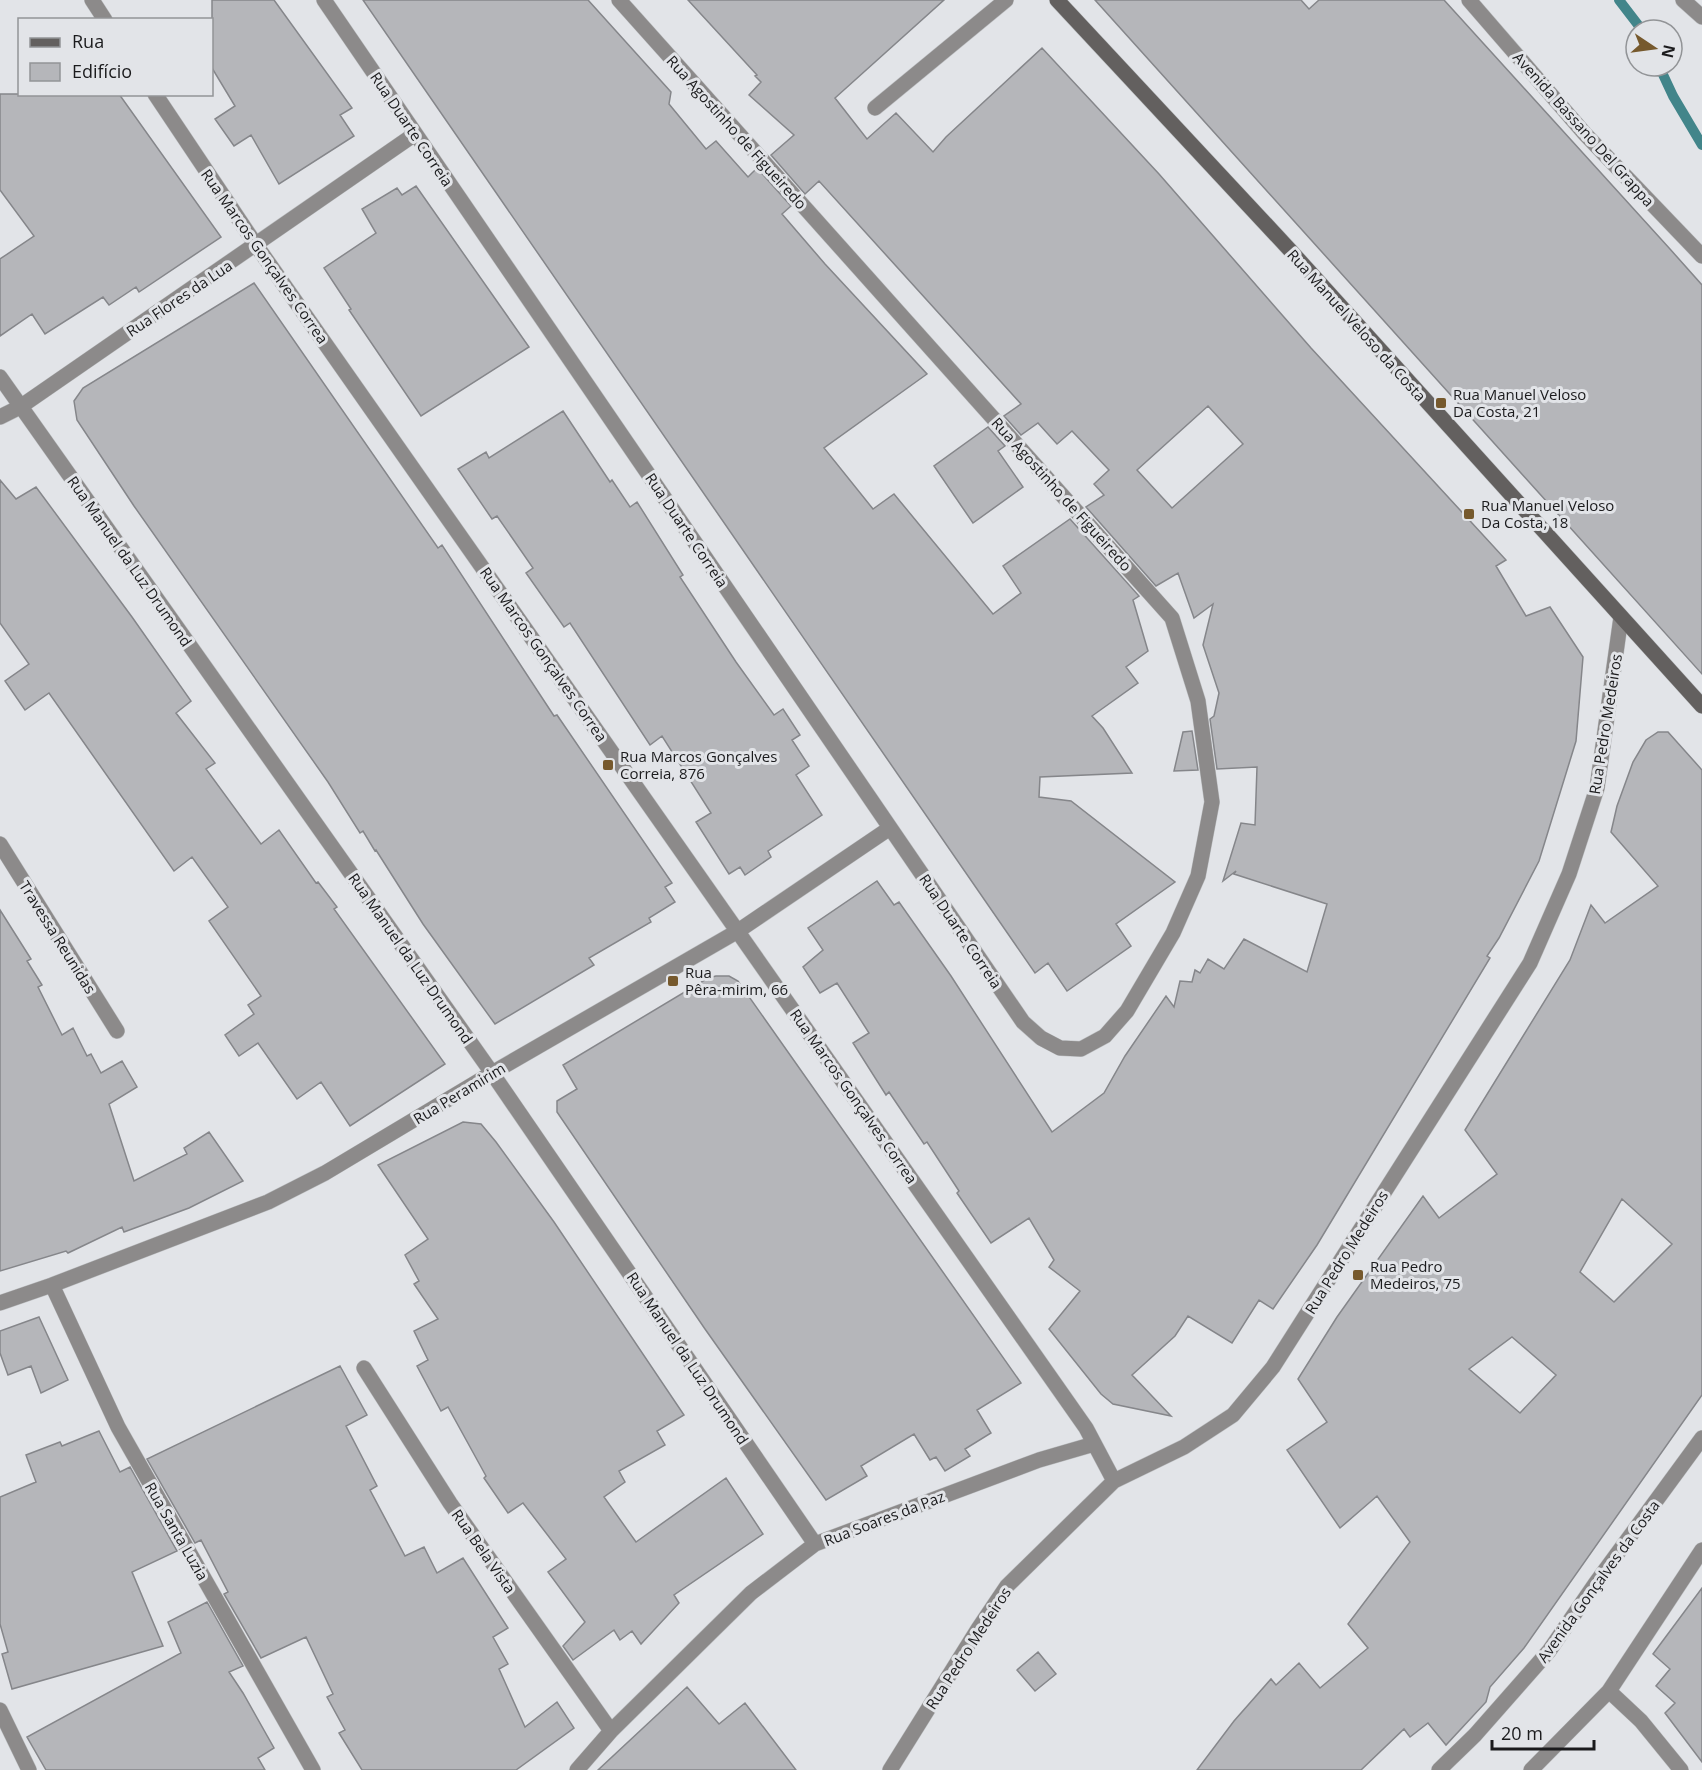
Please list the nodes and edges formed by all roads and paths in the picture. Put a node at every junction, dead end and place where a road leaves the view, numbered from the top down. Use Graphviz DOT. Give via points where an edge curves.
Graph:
graph roads {
  1 [pos="92,0"];
  2 [pos="324,0"];
  3 [pos="619,0"];
  4 [pos="1006,0"];
  5 [pos="1057,0"];
  6 [pos="1469,0"];
  7 [pos="1683,0"];
  8 [pos="1702,16"];
  9 [pos="104,18"];
  10 [pos="156,96"];
  11 [pos="875,108"];
  12 [pos="415,134"];
  13 [pos="256,245"];
  14 [pos="1702,256"];
  15 [pos="0,377"];
  16 [pos="20,407"];
  17 [pos="0,417"];
  18 [pos="1621,617"];
  19 [pos="1702,706"];
  20 [pos="890,828"];
  21 [pos="0,844"];
  22 [pos="5,863"];
  23 [pos="738,931"];
  24 [pos="117,1031"];
  25 [pos="1060,1048"];
  26 [pos="492,1073"];
  27 [pos="52,1286"];
  28 [pos="0,1303"];
  29 [pos="364,1368"];
  30 [pos="1702,1438"];
  31 [pos="1094,1443"];
  32 [pos="1114,1481"];
  33 [pos="815,1544"];
  34 [pos="1702,1550"];
  35 [pos="1609,1691"];
  36 [pos="0,1710"];
  37 [pos="611,1731"];
  38 [pos="29,1770"];
  39 [pos="313,1770"];
  40 [pos="577,1770"];
  41 [pos="890,1770"];
  42 [pos="1439,1770"];
  43 [pos="1530,1770"];
  44 [pos="1681,1770"];
  1 -- 9 [label="street"];
  2 -- 12 [label="street, Rua Duarte Correia"];
  3 -- 25 [label="street, Rua Agostinho de Figueiredo" via="1172,618 1198,701 1212,802 1198,876 1173,933 1127,1011 1105,1036 1081,1049"];
  4 -- 11 [label="street"];
  5 -- 18 [label="main road, Rua Manuel Veloso da Costa" via="1289,249"];
  6 -- 14 [label="street, Avenida Bassano Del Grappa" via="1585,134"];
  7 -- 8 [label="street"];
  10 -- 13 [label="street, Rua Marcos Gonçalves Correa"];
  12 -- 13 [label="street, Rua Flores da Lua"];
  12 -- 20 [label="street, Rua Duarte Correia"];
  13 -- 16 [label="street, Rua Flores da Lua"];
  13 -- 23 [label="street, Rua Marcos Gonçalves Correa"];
  15 -- 16 [label="street, Rua Manuel da Luz Drumond"];
  16 -- 17 [label="street, Rua Flores da Lua"];
  16 -- 26 [label="street, Rua Manuel da Luz Drumond"];
  18 -- 19 [label="main road, Rua Manuel Veloso da Costa"];
  18 -- 32 [label="street, Rua Pedro Medeiros" via="1597,788 1569,874 1530,963 1273,1367 1233,1415 1184,1447"];
  20 -- 23 [label="street, Rua Peramirim"];
  20 -- 25 [label="street, Rua Duarte Correia" via="1023,1022"];
  21 -- 22 [label="street, Travessa Reunidas"];
  22 -- 24 [label="street, Travessa Reunidas"];
  23 -- 26 [label="street, Rua Peramirim"];
  23 -- 31 [label="street, Rua Marcos Gonçalves Correa"];
  26 -- 27 [label="street, Rua Peramirim" via="325,1173 268,1202"];
  26 -- 33 [label="street, Rua Manuel da Luz Drumond"];
  27 -- 28 [label="street, Rua Peramirim"];
  27 -- 39 [label="street, Rua Santa Luzia" via="118,1427"];
  29 -- 37 [label="street, Rua Bela Vista" via="450,1503"];
  30 -- 42 [label="street, Avenida Gonçalves da Costa" via="1549,1652"];
  31 -- 32 [label="street, Rua Marcos Gonçalves Correa"];
  31 -- 33 [label="street, Rua Soares da Paz"];
  32 -- 41 [label="street, Rua Pedro Medeiros" via="1007,1586"];
  33 -- 37 [label="street, Rua Soares da Paz" via="751,1593"];
  34 -- 35 [label="street"];
  35 -- 43 [label="street"];
  35 -- 44 [label="street" via="1641,1721"];
  36 -- 38 [label="street"];
  37 -- 40 [label="street, Rua Soares da Paz"];
}
